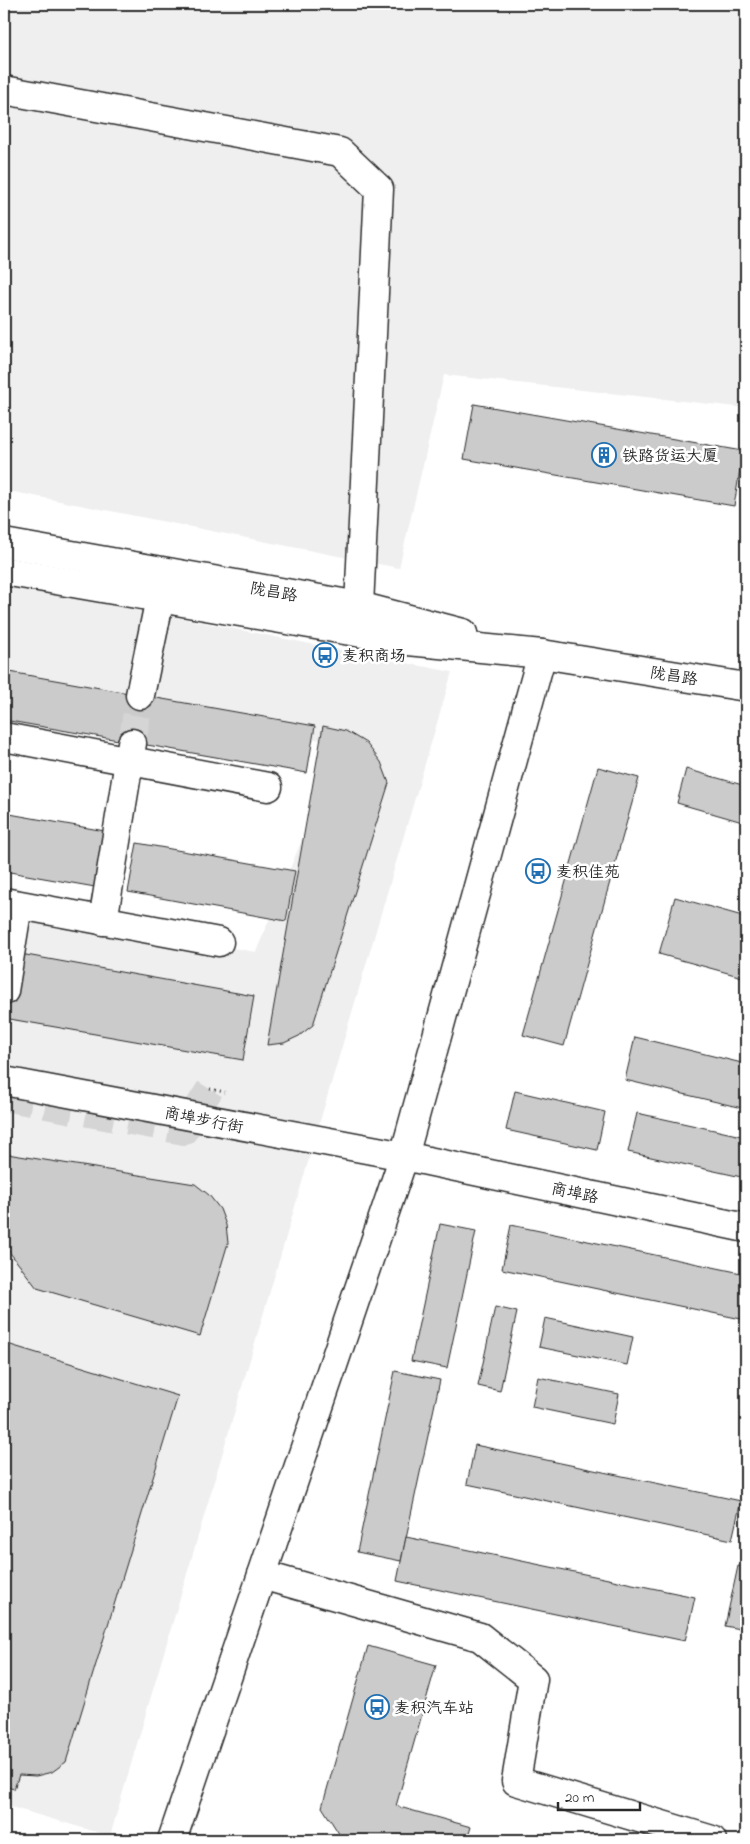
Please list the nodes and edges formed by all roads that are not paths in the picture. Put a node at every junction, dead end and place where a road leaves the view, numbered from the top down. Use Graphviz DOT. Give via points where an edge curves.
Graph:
graph roads {
  1 [pos="4,90"];
  2 [pos="4,543"];
  3 [pos="4,571"];
  4 [pos="160,598"];
  5 [pos="358,606"];
  6 [pos="542,654"];
  7 [pos="746,687"];
  8 [pos="140,694"];
  9 [pos="4,737"];
  10 [pos="130,752"];
  11 [pos="268,787"];
  12 [pos="11,903"];
  13 [pos="103,920"];
  14 [pos="220,942"];
  15 [pos="4,991"];
  16 [pos="4,1081"];
  17 [pos="404,1156"];
  18 [pos="746,1228"];
  19 [pos="262,1575"];
  20 [pos="172,1840"];
  21 [pos="712,1840"];
  1 -- 5 [label="main road" via="340,152 379,189"];
  2 -- 5 [label="main road, 陇昌路"];
  3 -- 4 [label="main road, 陇昌路"];
  4 -- 6 [label="main road, 陇昌路" via="408,641"];
  4 -- 8 [label="main road"];
  5 -- 6 [label="main road, 陇昌路"];
  6 -- 7 [label="main road, 陇昌路"];
  6 -- 17 [label="main road"];
  9 -- 10 [label="main road"];
  10 -- 11 [label="main road"];
  10 -- 13 [label="main road"];
  12 -- 13 [label="main road"];
  12 -- 15 [label="main road"];
  13 -- 14 [label="main road"];
  16 -- 17 [label="main road, 商埠步行街"];
  17 -- 18 [label="main road, 商埠路"];
  17 -- 19 [label="main road"];
  19 -- 20 [label="main road"];
  19 -- 21 [label="main road" via="480,1637 533,1679 516,1781"];
}
